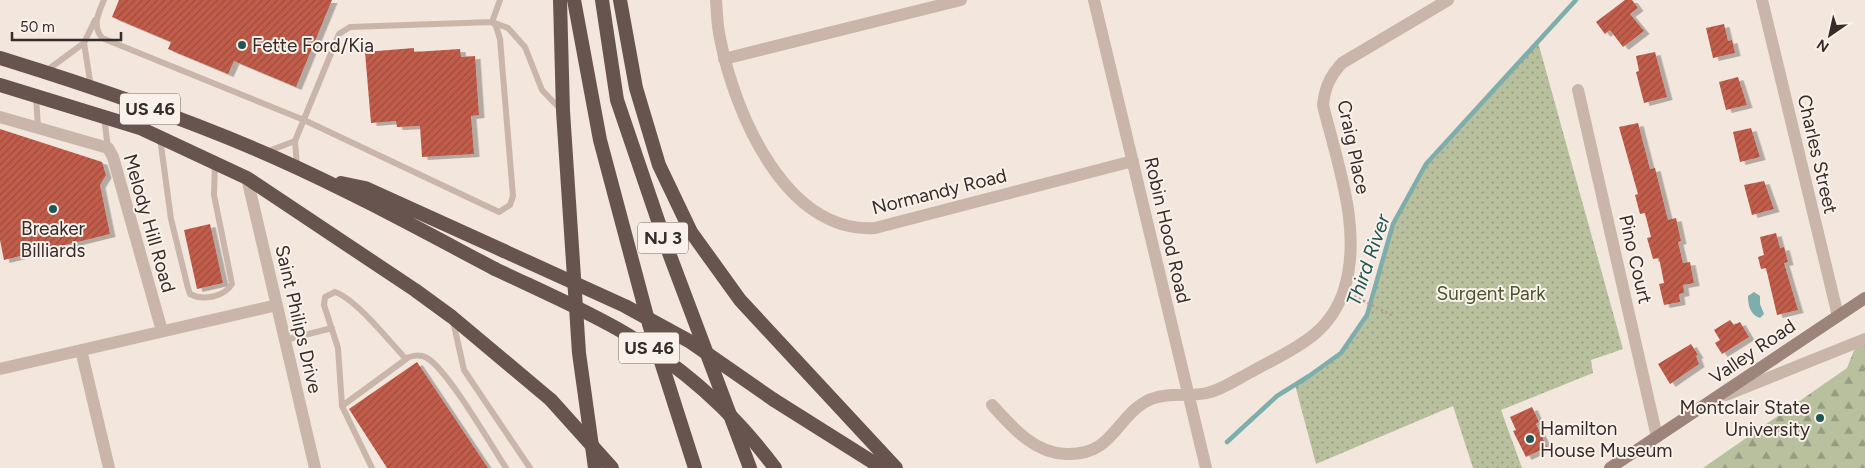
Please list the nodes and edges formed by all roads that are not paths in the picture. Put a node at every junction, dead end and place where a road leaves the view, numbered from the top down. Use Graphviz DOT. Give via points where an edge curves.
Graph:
graph roads {
  1 [pos="104,0"];
  2 [pos="500,0"];
  3 [pos="560,0"];
  4 [pos="574,0"];
  5 [pos="602,0"];
  6 [pos="620,0"];
  7 [pos="716,0"];
  8 [pos="960,0"];
  9 [pos="1094,0"];
  10 [pos="1448,0"];
  11 [pos="1762,0"];
  12 [pos="96,18"];
  13 [pos="492,22"];
  14 [pos="84,43"];
  15 [pos="0,58"];
  16 [pos="724,59"];
  17 [pos="45,72"];
  18 [pos="1,87"];
  19 [pos="91,87"];
  20 [pos="1578,90"];
  21 [pos="36,96"];
  22 [pos="563,111"];
  23 [pos="0,117"];
  24 [pos="104,117"];
  25 [pos="304,120"];
  26 [pos="38,128"];
  27 [pos="160,137"];
  28 [pos="295,141"];
  29 [pos="108,148"];
  30 [pos="264,153"];
  31 [pos="215,162"];
  32 [pos="1133,162"];
  33 [pos="297,168"];
  34 [pos="316,177"];
  35 [pos="247,178"];
  36 [pos="1865,298"];
  37 [pos="277,305"];
  38 [pos="1838,316"];
  39 [pos="452,317"];
  40 [pos="332,328"];
  41 [pos="162,331"];
  42 [pos="285,340"];
  43 [pos="1865,340"];
  44 [pos="81,350"];
  45 [pos="406,359"];
  46 [pos="0,369"];
  47 [pos="1187,395"];
  48 [pos="1714,399"];
  49 [pos="342,406"];
  50 [pos="992,406"];
  51 [pos="1657,437"];
  52 [pos="109,468"];
  53 [pos="315,468"];
  54 [pos="372,468"];
  55 [pos="506,468"];
  56 [pos="530,468"];
  57 [pos="595,468"];
  58 [pos="612,468"];
  59 [pos="695,468"];
  60 [pos="750,468"];
  61 [pos="774,468"];
  62 [pos="882,468"];
  63 [pos="896,468"];
  64 [pos="1206,468"];
  65 [pos="1610,468"];
  1 -- 12 [label="lane"];
  2 -- 13 [label="lane"];
  3 -- 22 [label="highway"];
  4 -- 59 [label="highway, NJ 3" via="600,140 649,324"];
  5 -- 60 [label="highway, NJ 3" via="618,100 668,254"];
  6 -- 63 [label="highway" via="636,88 659,165 691,232 740,300"];
  7 -- 16 [label="street, Normandy Road"];
  8 -- 16 [label="street"];
  9 -- 32 [label="street, Robin Hood Road"];
  10 -- 47 [label="street, Craig Place" via="1342,63 1332,74 1325,90 1323,105 1350,228 1349,268 1344,291 1334,312 1308,342 1208,393"];
  11 -- 38 [label="street, Charles Street"];
  12 -- 14 [label="lane"];
  12 -- 25 [label="lane" via="96,30 102,38"];
  13 -- 22 [label="lane" via="508,28 525,47 542,90"];
  13 -- 25 [label="lane" via="350,27 340,34"];
  13 -- 25 [label="lane" via="500,39 514,196 510,205 498,212"];
  14 -- 17 [label="lane"];
  14 -- 19 [label="lane"];
  15 -- 17 [label="highway, US 46"];
  16 -- 32 [label="street, Normandy Road" via="754,138 784,181 810,209 858,229 903,221"];
  17 -- 19 [label="highway, US 46"];
  18 -- 21 [label="highway, US 46"];
  19 -- 30 [label="highway, US 46"];
  20 -- 51 [label="street, Pino Court"];
  21 -- 24 [label="highway, US 46"];
  21 -- 26 [label="lane"];
  22 -- 57 [label="highway" via="579,353"];
  23 -- 26 [label="street, Melody Hill Road"];
  24 -- 27 [label="highway, US 46"];
  24 -- 29 [label="lane"];
  25 -- 28 [label="lane"];
  26 -- 29 [label="street, Melody Hill Road"];
  27 -- 31 [label="highway, US 46"];
  27 -- 31 [label="lane" via="171,219 188,288 190,294 202,298 225,293 232,284 214,195"];
  28 -- 30 [label="lane"];
  28 -- 33 [label="lane"];
  29 -- 41 [label="street, Melody Hill Road"];
  30 -- 33 [label="highway, US 46"];
  31 -- 35 [label="highway, US 46"];
  32 -- 47 [label="street, Robin Hood Road"];
  33 -- 34 [label="highway, US 46"];
  34 -- 61 [label="highway, US 46, bridge" via="626,334 655,352 719,405 754,441"];
  34 -- 62 [label="highway, bridge" via="365,188 625,306 689,341 774,400"];
  35 -- 37 [label="street, Saint Philips Drive"];
  35 -- 39 [label="highway, US 46"];
  36 -- 38 [label="main road, Valley Road"];
  37 -- 41 [label="street"];
  37 -- 42 [label="street, Saint Philips Drive"];
  38 -- 48 [label="main road, Valley Road"];
  39 -- 56 [label="lane" via="464,370"];
  39 -- 58 [label="highway, US 46, bridge" via="551,400"];
  40 -- 42 [label="lane"];
  40 -- 45 [label="lane" via="324,305 325,297 335,292 353,303"];
  40 -- 49 [label="lane" via="338,348"];
  41 -- 44 [label="street"];
  42 -- 53 [label="street, Saint Philips Drive"];
  43 -- 48 [label="street"];
  44 -- 46 [label="street"];
  44 -- 52 [label="street"];
  45 -- 49 [label="lane"];
  45 -- 55 [label="lane" via="418,355 434,363"];
  47 -- 50 [label="street, Craig Place" via="1168,395 1150,400 1127,418 1105,444 1080,453 1065,454 1035,445"];
  47 -- 64 [label="street, Robin Hood Road"];
  48 -- 51 [label="main road, Valley Road"];
  49 -- 54 [label="lane"];
  51 -- 65 [label="main road, Valley Road"];
}
